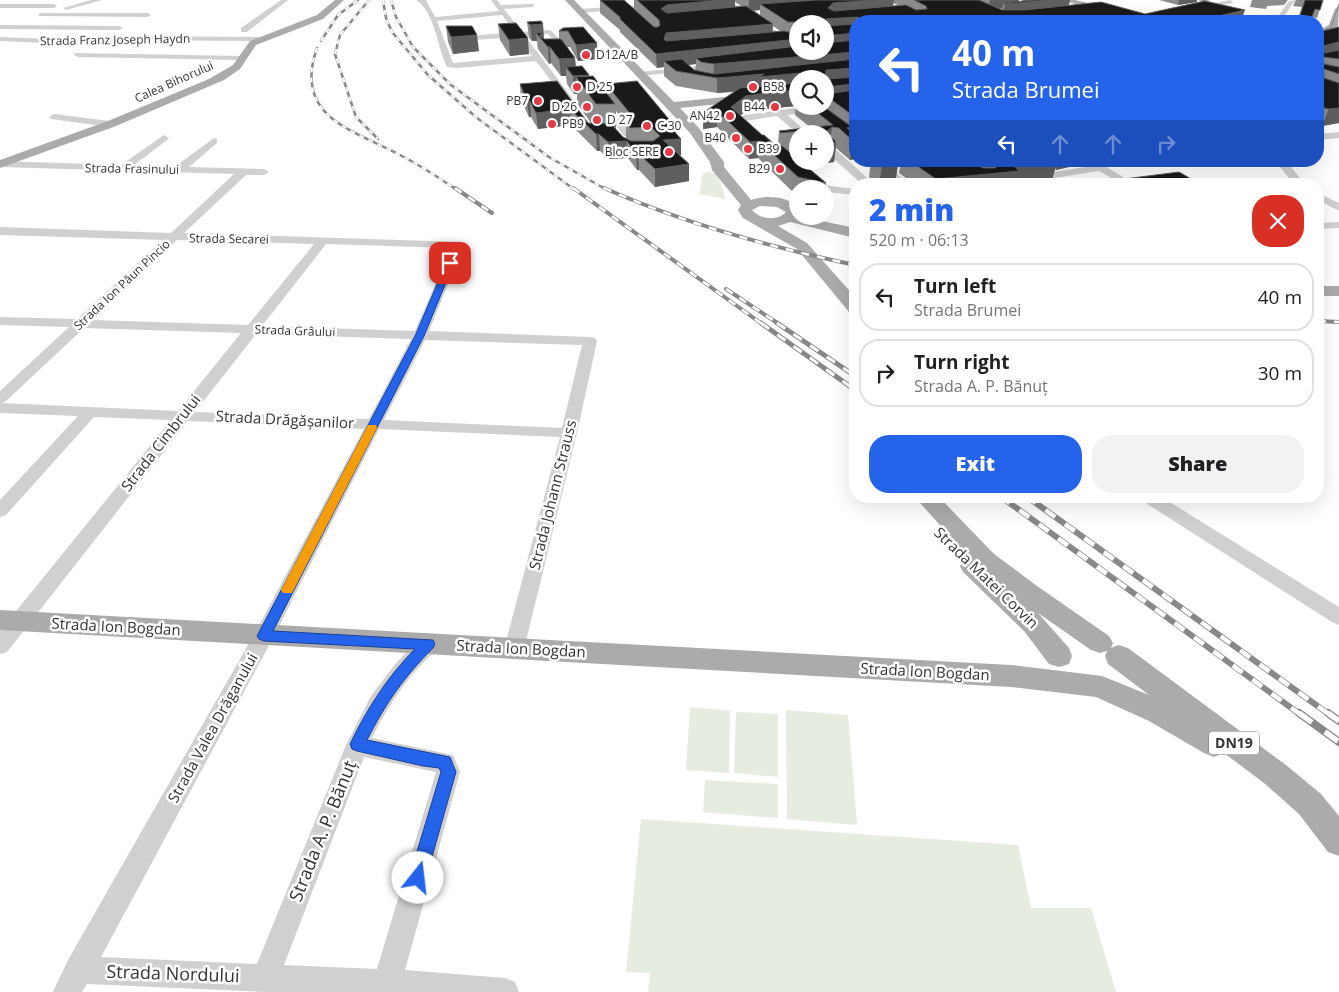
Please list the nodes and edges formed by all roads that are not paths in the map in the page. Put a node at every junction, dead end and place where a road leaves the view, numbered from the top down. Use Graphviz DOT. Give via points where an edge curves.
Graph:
graph roads {
  1 [pos="99,0"];
  2 [pos="285,0"];
  3 [pos="340,0"];
  4 [pos="569,0"];
  5 [pos="724,0"];
  6 [pos="1064,0"];
  7 [pos="1298,0"];
  8 [pos="424,1"];
  9 [pos="1230,2"];
  10 [pos="666,4"];
  11 [pos="532,5"];
  12 [pos="0,6"];
  13 [pos="76,6"];
  14 [pos="647,6"];
  15 [pos="500,7"];
  16 [pos="624,7"];
  17 [pos="1339,9"];
  18 [pos="1187,10"];
  19 [pos="578,11"];
  20 [pos="654,11"];
  21 [pos="1106,11"];
  22 [pos="41,14"];
  23 [pos="631,14"];
  24 [pos="761,14"];
  25 [pos="1083,14"];
  26 [pos="148,15"];
  27 [pos="747,15"];
  28 [pos="1126,15"];
  29 [pos="1282,15"];
  30 [pos="738,16"];
  31 [pos="31,17"];
  32 [pos="22,19"];
  33 [pos="433,19"];
  34 [pos="1,25"];
  35 [pos="119,28"];
  36 [pos="244,30"];
  37 [pos="1334,30"];
  38 [pos="519,34"];
  39 [pos="0,39"];
  40 [pos="458,39"];
  41 [pos="260,40"];
  42 [pos="784,40"];
  43 [pos="789,40"];
  44 [pos="775,41"];
  45 [pos="789,44"];
  46 [pos="565,50"];
  47 [pos="532,52"];
  48 [pos="78,55"];
  49 [pos="242,58"];
  50 [pos="727,65"];
  51 [pos="639,74"];
  52 [pos="650,89"];
  53 [pos="602,93"];
  54 [pos="789,96"];
  55 [pos="729,100"];
  56 [pos="573,101"];
  57 [pos="849,104"];
  58 [pos="834,105"];
  59 [pos="670,106"];
  60 [pos="789,111"];
  61 [pos="779,112"];
  62 [pos="816,115"];
  63 [pos="54,117"];
  64 [pos="824,121"];
  65 [pos="110,124"];
  66 [pos="794,125"];
  67 [pos="694,130"];
  68 [pos="1339,134"];
  69 [pos="1324,136"];
  70 [pos="164,138"];
  71 [pos="214,140"];
  72 [pos="621,142"];
  73 [pos="760,142"];
  74 [pos="847,149"];
  75 [pos="834,151"];
  76 [pos="834,157"];
  77 [pos="717,162"];
  78 [pos="0,164"];
  79 [pos="883,167"];
  80 [pos="962,167"];
  81 [pos="1285,167"];
  82 [pos="122,168"];
  83 [pos="1101,168"];
  84 [pos="178,170"];
  85 [pos="798,170"];
  86 [pos="244,171"];
  87 [pos="264,172"];
  88 [pos="861,178"];
  89 [pos="897,178"];
  90 [pos="977,178"];
  91 [pos="1059,178"];
  92 [pos="1119,178"];
  93 [pos="1295,178"];
  94 [pos="849,191"];
  95 [pos="1324,199"];
  96 [pos="773,202"];
  97 [pos="750,206"];
  98 [pos="1339,208"];
  99 [pos="789,210"];
  100 [pos="789,216"];
  101 [pos="760,221"];
  102 [pos="834,224"];
  103 [pos="795,225"];
  104 [pos="833,225"];
  105 [pos="1339,225"];
  106 [pos="1324,226"];
  107 [pos="849,229"];
  108 [pos="849,229"];
  109 [pos="0,230"];
  110 [pos="849,230"];
  111 [pos="173,238"];
  112 [pos="323,240"];
  113 [pos="801,244"];
  114 [pos="458,245"];
  115 [pos="1324,290"];
  116 [pos="1339,291"];
  117 [pos="1324,297"];
  118 [pos="1339,297"];
  119 [pos="849,301"];
  120 [pos="0,321"];
  121 [pos="80,324"];
  122 [pos="253,329"];
  123 [pos="420,336"];
  124 [pos="590,341"];
  125 [pos="0,399"];
  126 [pos="0,408"];
  127 [pos="91,411"];
  128 [pos="183,415"];
  129 [pos="374,424"];
  130 [pos="569,433"];
  131 [pos="925,503"];
  132 [pos="931,503"];
  133 [pos="1159,503"];
  134 [pos="0,511"];
  135 [pos="1339,617"];
  136 [pos="11,620"];
  137 [pos="264,636"];
  138 [pos="428,644"];
  139 [pos="0,646"];
  140 [pos="1109,649"];
  141 [pos="514,650"];
  142 [pos="1059,656"];
  143 [pos="1011,676"];
  144 [pos="1098,687"];
  145 [pos="357,744"];
  146 [pos="1339,841"];
  147 [pos="265,978"];
  148 [pos="72,981"];
  149 [pos="387,983"];
  150 [pos="505,992"];
  1 -- 13 [label="street"];
  2 -- 36 [label="street"];
  3 -- 41 [label="main road, Calea Bihorului" via="320,17"];
  4 -- 19 [label="main road"];
  5 -- 27 [label="street"];
  6 -- 21 [label="main road"];
  7 -- 29 [label="street" via="1291,2"];
  8 -- 33 [label="street"];
  9 -- 18 [label="street"];
  10 -- 14 [label="street"];
  11 -- 15 [label="street"];
  12 -- 13 [label="street"];
  13 -- 22 [label="street"];
  14 -- 16 [label="street"];
  14 -- 20 [label="street"];
  15 -- 33 [label="street"];
  15 -- 38 [label="street"];
  16 -- 19 [label="street"];
  16 -- 23 [label="street"];
  17 -- 37 [label="main road"];
  19 -- 51 [label="main road"];
  21 -- 25 [label="street"];
  21 -- 28 [label="main road"];
  22 -- 26 [label="street"];
  22 -- 31 [label="street"];
  24 -- 27 [label="street"];
  27 -- 30 [label="street"];
  27 -- 42 [label="street"];
  32 -- 34 [label="street"];
  33 -- 47 [label="street" via="450,65"];
  34 -- 35 [label="street"];
  38 -- 40 [label="street"];
  38 -- 47 [label="street"];
  38 -- 47 [label="street" via="550,32 559,43"];
  39 -- 41 [label="street, Strada Franz Joseph Haydn" via="73,42 98,42 110,38"];
  41 -- 49 [label="main road, Calea Bihorului" via="244,50"];
  42 -- 43 [label="street"];
  42 -- 44 [label="street"];
  42 -- 45 [label="street"];
  46 -- 47 [label="street"];
  47 -- 56 [label="street" via="560,81"];
  48 -- 49 [label="street"];
  49 -- 65 [label="main road, Calea Bihorului" via="235,69 222,76"];
  50 -- 51 [label="street" via="714,63"];
  51 -- 52 [label="main road"];
  52 -- 55 [label="main road"];
  52 -- 59 [label="main road"];
  53 -- 72 [label="street" via="597,96 628,134 616,135"];
  54 -- 55 [label="main road"];
  55 -- 59 [label="main road"];
  55 -- 67 [label="main road" via="701,112"];
  57 -- 58 [label="street"];
  59 -- 67 [label="main road"];
  60 -- 61 [label="street"];
  61 -- 66 [label="street"];
  61 -- 73 [label="street" via="740,121"];
  62 -- 64 [label="street"];
  63 -- 65 [label="street"];
  65 -- 78 [label="main road, Calea Bihorului"];
  67 -- 77 [label="main road"];
  68 -- 69 [label="street"];
  70 -- 82 [label="street"];
  71 -- 84 [label="street"];
  74 -- 75 [label="street"];
  76 -- 88 [label="street"];
  77 -- 96 [label="main road"];
  77 -- 97 [label="main road" via="717,167"];
  78 -- 82 [label="street, Strada Frasinului"];
  79 -- 89 [label="street"];
  80 -- 90 [label="street"];
  81 -- 93 [label="street"];
  82 -- 84 [label="street, Strada Frasinului"];
  83 -- 91 [label="street" via="1051,173"];
  83 -- 92 [label="street"];
  84 -- 86 [label="street, Strada Frasinului"];
  85 -- 94 [label="street" via="820,188"];
  86 -- 87 [label="street, Strada Frasinului"];
  86 -- 111 [label="street, Strada Ion Păun Pincio"];
  95 -- 98 [label="street"];
  96 -- 97 [label="main road" via="758,202"];
  96 -- 99 [label="main road" via="786,205"];
  97 -- 101 [label="main road" via="746,213"];
  100 -- 101 [label="main road" via="771,222"];
  101 -- 113 [label="main road"];
  102 -- 108 [label="main road"];
  103 -- 113 [label="main road"];
  104 -- 107 [label="main road"];
  105 -- 106 [label="street"];
  109 -- 111 [label="street, Strada Secarei"];
  110 -- 113 [label="main road" via="816,232"];
  111 -- 112 [label="street, Strada Secarei"];
  111 -- 121 [label="street, Strada Ion Păun Pincio"];
  112 -- 114 [label="street, Strada Secarei"];
  112 -- 122 [label="street, Strada Cimbrului"];
  113 -- 119 [label="main road"];
  114 -- 123 [label="street, Strada Valea Drăganului"];
  115 -- 116 [label="main road"];
  117 -- 118 [label="main road"];
  120 -- 121 [label="street, Strada Grâului"];
  121 -- 122 [label="street, Strada Grâului"];
  121 -- 125 [label="street, Strada Ion Păun Pincio"];
  122 -- 123 [label="street, Strada Grâului"];
  122 -- 128 [label="street, Strada Cimbrului"];
  123 -- 124 [label="street, Strada Grâului"];
  123 -- 129 [label="street, Strada Valea Drăganului"];
  124 -- 130 [label="street, Strada Johann Strauss"];
  126 -- 127 [label="street, Strada Drăgășanilor"];
  127 -- 128 [label="street, Strada Drăgășanilor"];
  127 -- 134 [label="street"];
  128 -- 129 [label="street, Strada Drăgășanilor"];
  128 -- 136 [label="street, Strada Cimbrului"];
  129 -- 130 [label="street, Strada Drăgășanilor"];
  129 -- 137 [label="street, Strada Valea Drăganului"];
  130 -- 141 [label="street, Strada Johann Strauss"];
  131 -- 142 [label="main road, Strada Matei Corvin / DN19" via="927,518 937,532 1033,624"];
  132 -- 140 [label="main road, Strada Matei Corvin / DN19" via="986,560"];
  133 -- 135 [label="street"];
  136 -- 137 [label="main road, Strada Ion Bogdan"];
  136 -- 139 [label="street, Strada Cimbrului"];
  137 -- 138 [label="main road, Strada Ion Bogdan"];
  137 -- 148 [label="street, Strada Valea Drăganului"];
  138 -- 141 [label="main road, Strada Ion Bogdan"];
  138 -- 145 [label="street, Strada A. P. Bănuț" via="404,668 379,702"];
  140 -- 142 [label="main road, DN19" via="1091,640 1073,639 1062,647"];
  140 -- 144 [label="main road" via="1123,664 1124,672 1115,684"];
  140 -- 146 [label="main road, Strada Matei Corvin / DN19" via="1276,774 1310,804"];
  141 -- 143 [label="main road, Strada Ion Bogdan"];
  142 -- 143 [label="main road, Strada Ion Bogdan"];
  142 -- 144 [label="main road, DN19" via="1071,675"];
  143 -- 144 [label="main road, Strada Ion Bogdan"];
  144 -- 146 [label="main road, Strada Matei Corvin / DN19" via="1150,706 1194,731"];
  145 -- 147 [label="street, Strada A. P. Bănuț"];
  145 -- 149 [label="street" via="445,762 448,772"];
  147 -- 148 [label="street, Strada Nordului"];
  147 -- 149 [label="street, Strada Nordului"];
  149 -- 150 [label="street, Strada Nordului"];
}
